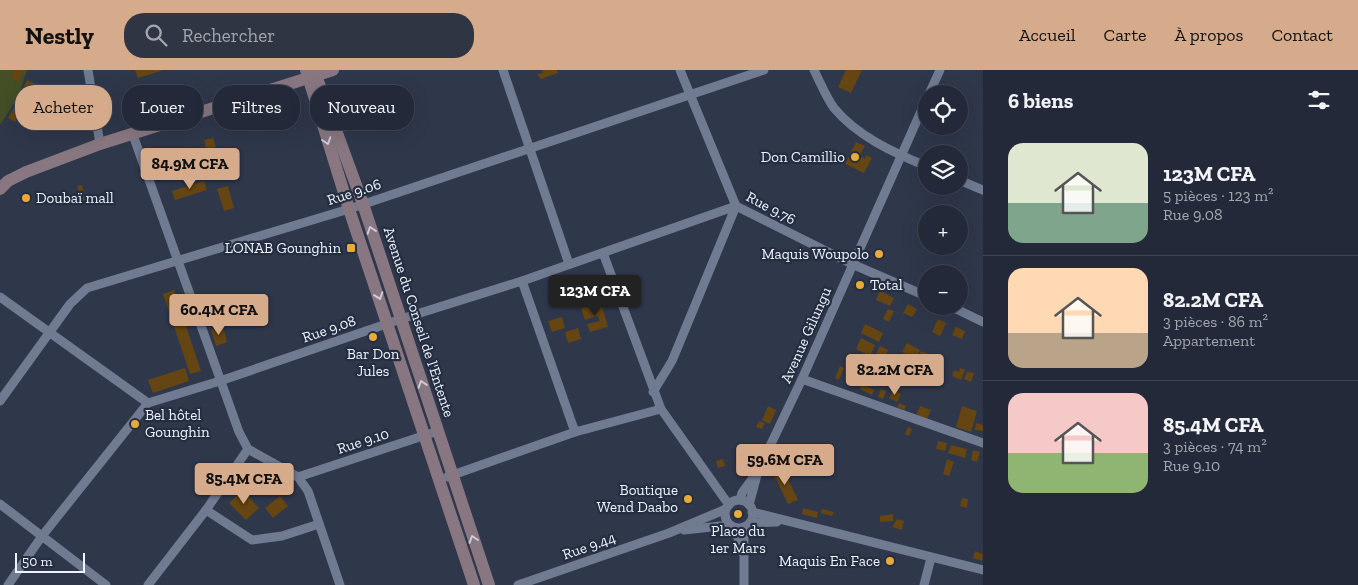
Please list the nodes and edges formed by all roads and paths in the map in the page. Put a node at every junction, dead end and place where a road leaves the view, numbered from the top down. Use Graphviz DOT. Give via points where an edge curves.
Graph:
graph roads {
  1 [pos="88,70"];
  2 [pos="333,70"];
  3 [pos="503,70"];
  4 [pos="680,70"];
  5 [pos="764,70"];
  6 [pos="814,70"];
  7 [pos="940,70"];
  8 [pos="311,73"];
  9 [pos="933,85"];
  10 [pos="691,95"];
  11 [pos="918,118"];
  12 [pos="133,134"];
  13 [pos="100,144"];
  14 [pos="531,148"];
  15 [pos="901,156"];
  16 [pos="918,163"];
  17 [pos="968,184"];
  18 [pos="3,185"];
  19 [pos="983,190"];
  20 [pos="363,204"];
  21 [pos="736,206"];
  22 [pos="349,209"];
  23 [pos="602,253"];
  24 [pos="178,262"];
  25 [pos="569,264"];
  26 [pos="852,264"];
  27 [pos="522,281"];
  28 [pos="918,293"];
  29 [pos="0,297"];
  30 [pos="968,315"];
  31 [pos="401,319"];
  32 [pos="983,322"];
  33 [pos="388,323"];
  34 [pos="48,334"];
  35 [pos="802,379"];
  36 [pos="220,381"];
  37 [pos="653,392"];
  38 [pos="0,401"];
  39 [pos="148,403"];
  40 [pos="661,409"];
  41 [pos="575,432"];
  42 [pos="432,433"];
  43 [pos="983,443"];
  44 [pos="248,449"];
  45 [pos="298,477"];
  46 [pos="446,478"];
  47 [pos="0,504"];
  48 [pos="747,506"];
  49 [pos="727,507"];
  50 [pos="206,510"];
  51 [pos="788,522"];
  52 [pos="319,524"];
  53 [pos="739,526"];
  54 [pos="669,533"];
  55 [pos="42,536"];
  56 [pos="931,558"];
  57 [pos="983,570"];
  58 [pos="8,585"];
  59 [pos="106,585"];
  60 [pos="148,585"];
  61 [pos="340,585"];
  62 [pos="474,585"];
  63 [pos="488,585"];
  64 [pos="518,585"];
  65 [pos="744,585"];
  66 [pos="924,585"];
  1 -- 13 [label="street"];
  2 -- 8 [label="street"];
  3 -- 14 [label="street"];
  4 -- 10 [label="street, Rue 9.76"];
  5 -- 10 [label="street, Rue 9.06"];
  6 -- 15 [label="street" via="834,107 853,127"];
  7 -- 9 [label="street"];
  8 -- 12 [label="street"];
  8 -- 20 [label="street, Avenue du Conseil de l'Entente"];
  8 -- 22 [label="street, Avenue du Conseil de l'Entente, one-way"];
  10 -- 14 [label="street, Rue 9.06"];
  10 -- 21 [label="street, Rue 9.76"];
  11 -- 15 [label="street, Avenue Gilungu"];
  12 -- 13 [label="street"];
  12 -- 24 [label="street"];
  13 -- 18 [label="street" via="26,172"];
  14 -- 20 [label="street, Rue 9.06"];
  14 -- 25 [label="street"];
  15 -- 16 [label="street"];
  15 -- 26 [label="street, Avenue Gilungu"];
  17 -- 19 [label="street"];
  20 -- 22 [label="street, Rue 9.06"];
  31 -- 20 [label="street, Avenue du Conseil de l'Entente, one-way"];
  21 -- 23 [label="street, Rue 9.08"];
  21 -- 26 [label="street, Rue 9.76"];
  21 -- 37 [label="street" via="672,361"];
  22 -- 24 [label="street, Rue 9.06"];
  22 -- 33 [label="street, Avenue du Conseil de l'Entente, one-way"];
  23 -- 25 [label="street, Rue 9.08"];
  23 -- 37 [label="street"];
  24 -- 34 [label="street, Rue 9.06" via="87,288 70,304"];
  24 -- 36 [label="street"];
  25 -- 27 [label="street, Rue 9.08"];
  26 -- 28 [label="street, Rue 9.76"];
  26 -- 35 [label="street, Avenue Gilungu"];
  27 -- 31 [label="street, Rue 9.08"];
  27 -- 41 [label="street"];
  29 -- 34 [label="street"];
  30 -- 32 [label="street"];
  31 -- 33 [label="street, Rue 9.08"];
  42 -- 31 [label="street, Avenue du Conseil de l'Entente, one-way"];
  33 -- 36 [label="street, Rue 9.08"];
  33 -- 42 [label="street, Avenue du Conseil de l'Entente"];
  34 -- 38 [label="street, Rue 9.06"];
  34 -- 39 [label="street"];
  35 -- 43 [label="street"];
  35 -- 48 [label="street, Avenue Gilungu" via="758,470"];
  36 -- 39 [label="street, Rue 9.08"];
  36 -- 44 [label="street"];
  37 -- 40 [label="street"];
  39 -- 55 [label="street"];
  40 -- 41 [label="street"];
  40 -- 49 [label="street"];
  41 -- 46 [label="street"];
  42 -- 45 [label="street, Rue 9.10"];
  42 -- 46 [label="street, Avenue du Conseil de l'Entente"];
  44 -- 45 [label="street"];
  44 -- 50 [label="street"];
  45 -- 52 [label="street" via="308,491"];
  46 -- 62 [label="street, Avenue du Conseil de l'Entente"];
  63 -- 46 [label="street, Avenue du Conseil de l'Entente, one-way"];
  47 -- 55 [label="street"];
  48 -- 49 [label="street"];
  48 -- 51 [label="street"];
  48 -- 53 [label="street, Avenue Gilungu"];
  49 -- 53 [label="street" via="725,515"];
  49 -- 54 [label="street"];
  50 -- 52 [label="street" via="252,540 282,536"];
  50 -- 60 [label="street"];
  51 -- 53 [label="street" via="760,521"];
  51 -- 56 [label="street"];
  52 -- 61 [label="street"];
  53 -- 54 [label="street"];
  53 -- 65 [label="street"];
  54 -- 64 [label="street, Rue 9.44"];
  55 -- 58 [label="street"];
  55 -- 59 [label="street"];
  56 -- 57 [label="street"];
  56 -- 66 [label="street"];
}
